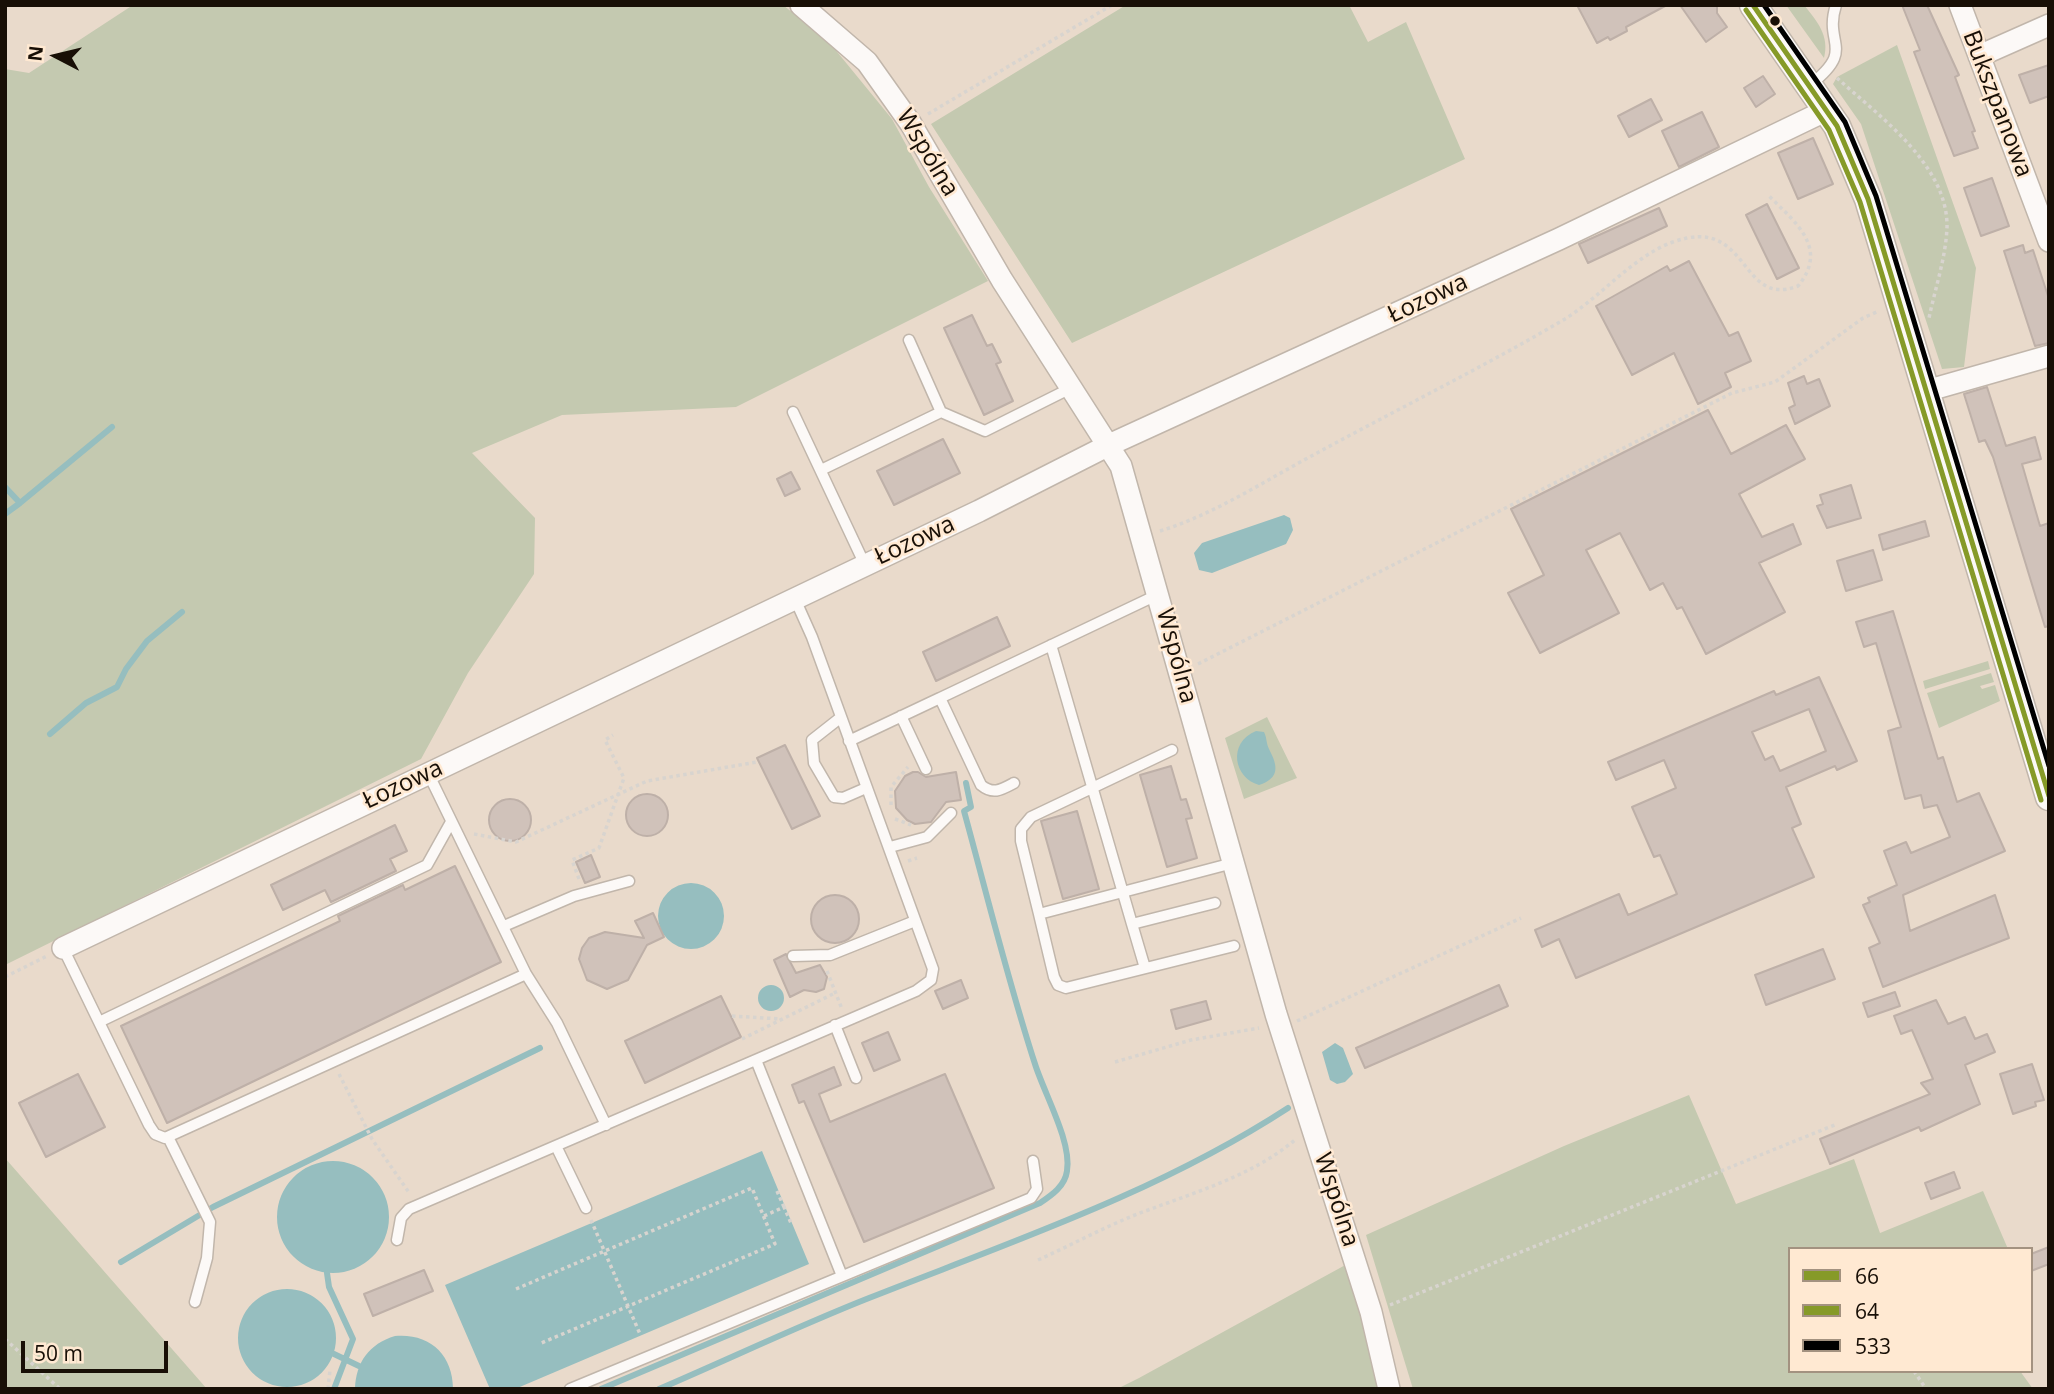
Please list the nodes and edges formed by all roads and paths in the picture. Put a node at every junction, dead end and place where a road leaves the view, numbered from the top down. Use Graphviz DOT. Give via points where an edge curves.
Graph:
graph roads {
  1 [pos="801,5"];
  2 [pos="1112,5"];
  3 [pos="1753,5"];
  4 [pos="1960,5"];
  5 [pos="1834,7"];
  6 [pos="2049,25"];
  7 [pos="1979,56"];
  8 [pos="1819,78"];
  9 [pos="1827,110"];
  10 [pos="911,124"];
  11 [pos="1769,196"];
  12 [pos="2049,241"];
  13 [pos="1900,304"];
  14 [pos="909,340"];
  15 [pos="1914,352"];
  16 [pos="2049,356"];
  17 [pos="1071,388"];
  18 [pos="1926,391"];
  19 [pos="793,412"];
  20 [pos="942,412"];
  21 [pos="1109,445"];
  22 [pos="821,470"];
  23 [pos="1141,534"];
  24 [pos="865,565"];
  25 [pos="1159,594"];
  26 [pos="795,599"];
  27 [pos="1051,645"];
  28 [pos="1180,671"];
  29 [pos="940,698"];
  30 [pos="901,716"];
  31 [pos="840,718"];
  32 [pos="613,735"];
  33 [pos="849,741"];
  34 [pos="1172,750"];
  35 [pos="904,759"];
  36 [pos="757,762"];
  37 [pos="926,769"];
  38 [pos="428,773"];
  39 [pos="1014,783"];
  40 [pos="1094,787"];
  41 [pos="866,788"];
  42 [pos="618,794"];
  43 [pos="2049,797"];
  44 [pos="890,807"];
  45 [pos="951,813"];
  46 [pos="890,817"];
  47 [pos="453,826"];
  48 [pos="940,826"];
  49 [pos="890,847"];
  50 [pos="1233,863"];
  51 [pos="629,881"];
  52 [pos="1123,892"];
  53 [pos="584,894"];
  54 [pos="1215,903"];
  55 [pos="1039,914"];
  56 [pos="1521,918"];
  57 [pos="915,921"];
  58 [pos="1132,924"];
  59 [pos="504,926"];
  60 [pos="1234,946"];
  61 [pos="63,948"];
  62 [pos="821,955"];
  63 [pos="793,956"];
  64 [pos="1145,968"];
  65 [pos="526,974"];
  66 [pos="5,977"];
  67 [pos="835,993"];
  68 [pos="732,1016"];
  69 [pos="783,1019"];
  70 [pos="847,1021"];
  71 [pos="99,1022"];
  72 [pos="1279,1024"];
  73 [pos="835,1026"];
  74 [pos="742,1040"];
  75 [pos="755,1060"];
  76 [pos="1115,1062"];
  77 [pos="334,1063"];
  78 [pos="856,1078"];
  79 [pos="1309,1121"];
  80 [pos="1837,1124"];
  81 [pos="606,1125"];
  82 [pos="168,1137"];
  83 [pos="556,1146"];
  84 [pos="1033,1161"];
  85 [pos="777,1191"];
  86 [pos="418,1206"];
  87 [pos="784,1207"];
  88 [pos="586,1209"];
  89 [pos="764,1216"];
  90 [pos="791,1223"];
  91 [pos="593,1226"];
  92 [pos="397,1240"];
  93 [pos="604,1251"];
  94 [pos="1038,1260"];
  95 [pos="842,1276"];
  96 [pos="516,1289"];
  97 [pos="195,1302"];
  98 [pos="628,1306"];
  99 [pos="1371,1312"];
  100 [pos="640,1335"];
  101 [pos="5,1339"];
  102 [pos="539,1344"];
  103 [pos="330,1370"];
  104 [pos="1915,1373"];
  105 [pos="60,1389"];
  106 [pos="328,1389"];
  107 [pos="570,1389"];
  108 [pos="1390,1389"];
  109 [pos="1926,1389"];
  1 -- 10 [label="street, Wspólna" via="867,62"];
  2 -- 10 [label="path"];
  3 -- 8 [label="street"];
  4 -- 7 [label="street, Bukszpanowa"];
  5 -- 8 [label="lane" via="1836,57"];
  6 -- 7 [label="street"];
  7 -- 12 [label="street, Bukszpanowa"];
  8 -- 9 [label="street"];
  8 -- 15 [label="path" via="1897,133 1930,174 1942,198 1947,230 1925,337"];
  9 -- 13 [label="street" via="1854,162"];
  9 -- 21 [label="street, Łozowa" via="1572,233"];
  10 -- 17 [label="street, Wspólna"];
  11 -- 23 [label="path" via="1810,246 1809,271 1798,286 1775,291 1765,288 1719,240 1704,236 1671,243 1577,311 1487,363 1191,519"];
  13 -- 15 [label="street"];
  13 -- 28 [label="path" via="1863,318 1776,382 1732,393"];
  14 -- 20 [label="lane"];
  15 -- 18 [label="street"];
  16 -- 18 [label="street"];
  17 -- 20 [label="lane" via="985,431"];
  17 -- 21 [label="street, Wspólna"];
  18 -- 43 [label="street"];
  19 -- 22 [label="lane"];
  20 -- 22 [label="lane"];
  21 -- 23 [label="street, Wspólna" via="1121,466"];
  21 -- 24 [label="street, Łozowa"];
  22 -- 24 [label="lane"];
  23 -- 25 [label="street, Wspólna"];
  24 -- 26 [label="street, Łozowa"];
  25 -- 27 [label="lane"];
  25 -- 28 [label="street, Wspólna"];
  26 -- 31 [label="lane"];
  26 -- 38 [label="street, Łozowa"];
  27 -- 29 [label="lane"];
  27 -- 40 [label="lane"];
  28 -- 50 [label="street, Wspólna"];
  29 -- 30 [label="lane"];
  29 -- 39 [label="lane" via="981,785 998,791"];
  30 -- 33 [label="lane"];
  30 -- 37 [label="lane"];
  31 -- 33 [label="lane"];
  31 -- 41 [label="lane" via="812,740 814,763 834,797 844,799"];
  32 -- 42 [label="path" via="605,740 624,778"];
  33 -- 41 [label="lane"];
  34 -- 40 [label="lane"];
  35 -- 44 [label="path" via="909,769 891,787"];
  36 -- 42 [label="path" via="647,780"];
  38 -- 47 [label="lane"];
  38 -- 61 [label="street, Łozowa"];
  40 -- 52 [label="lane"];
  40 -- 55 [label="lane" via="1031,817 1021,829"];
  41 -- 49 [label="lane"];
  42 -- 47 [label="path" via="516,842"];
  42 -- 53 [label="path" via="599,848 572,860"];
  45 -- 48 [label="lane"];
  46 -- 48 [label="path" via="912,825"];
  47 -- 59 [label="lane"];
  47 -- 71 [label="lane" via="427,865"];
  48 -- 49 [label="lane" via="927,837"];
  49 -- 57 [label="lane"];
  50 -- 52 [label="lane"];
  50 -- 72 [label="street, Wspólna"];
  51 -- 53 [label="lane"];
  52 -- 55 [label="lane"];
  52 -- 58 [label="lane"];
  53 -- 59 [label="lane"];
  54 -- 58 [label="lane"];
  55 -- 64 [label="lane" via="1058,985 1066,988"];
  56 -- 72 [label="path" via="1313,1015"];
  57 -- 62 [label="lane"];
  57 -- 70 [label="lane" via="933,969 932,980"];
  58 -- 64 [label="lane"];
  59 -- 65 [label="lane"];
  60 -- 64 [label="lane"];
  61 -- 66 [label="path"];
  61 -- 71 [label="lane"];
  62 -- 63 [label="lane"];
  62 -- 67 [label="path"];
  65 -- 77 [label="lane"];
  65 -- 81 [label="lane" via="557,1023"];
  67 -- 69 [label="path"];
  67 -- 70 [label="path"];
  68 -- 69 [label="path"];
  69 -- 74 [label="path"];
  70 -- 73 [label="lane"];
  71 -- 82 [label="lane" via="149,1125 155,1134"];
  72 -- 76 [label="path" via="1191,1040"];
  72 -- 79 [label="street, Wspólna"];
  73 -- 75 [label="lane"];
  73 -- 78 [label="lane"];
  75 -- 81 [label="lane"];
  75 -- 95 [label="lane"];
  77 -- 82 [label="lane"];
  77 -- 86 [label="path" via="372,1139"];
  79 -- 94 [label="path" via="1281,1151 1237,1175"];
  79 -- 99 [label="street, Wspólna"];
  80 -- 99 [label="path"];
  81 -- 83 [label="lane"];
  82 -- 97 [label="lane" via="210,1222 207,1258"];
  83 -- 86 [label="lane"];
  83 -- 88 [label="lane"];
  84 -- 95 [label="lane" via="1037,1189 1031,1198"];
  85 -- 87 [label="path"];
  86 -- 92 [label="lane" via="401,1218"];
  87 -- 89 [label="path"];
  87 -- 90 [label="path"];
  89 -- 93 [label="path" via="752,1188"];
  89 -- 98 [label="path" via="775,1244"];
  91 -- 93 [label="path"];
  93 -- 96 [label="path"];
  93 -- 98 [label="path"];
  95 -- 107 [label="lane"];
  98 -- 100 [label="path"];
  98 -- 102 [label="path"];
  99 -- 108 [label="street, Wspólna"];
  101 -- 105 [label="path"];
  103 -- 106 [label="path"];
  104 -- 109 [label="path"];
}
